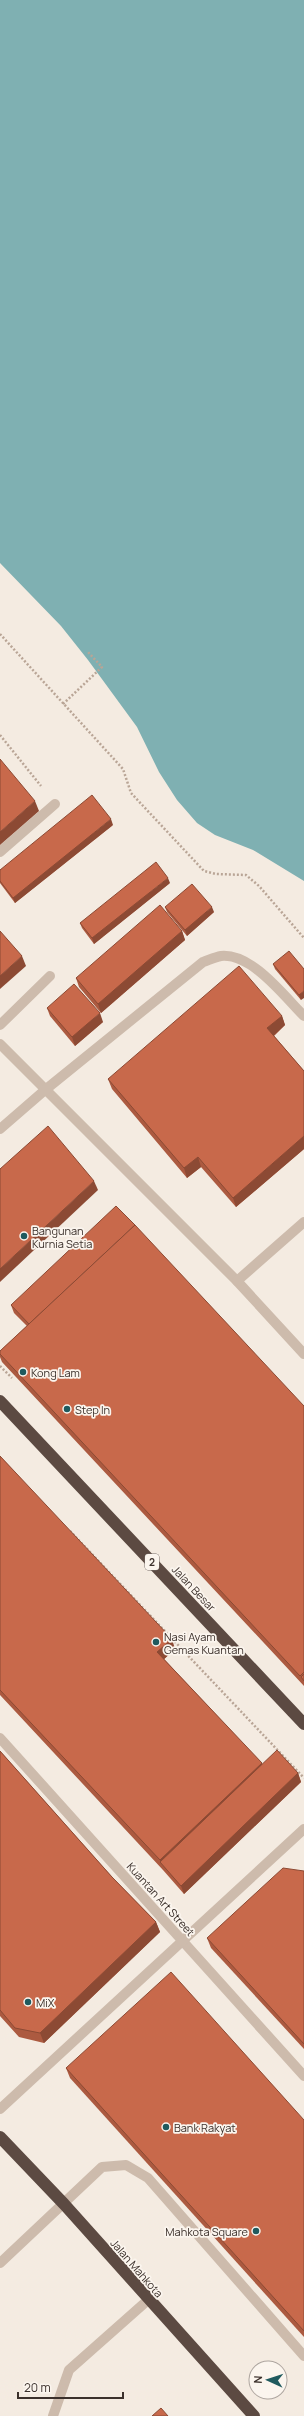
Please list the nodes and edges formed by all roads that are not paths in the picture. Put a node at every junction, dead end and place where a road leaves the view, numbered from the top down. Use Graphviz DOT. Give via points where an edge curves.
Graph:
graph roads {
  1 [pos="55,804"];
  2 [pos="0,852"];
  3 [pos="50,976"];
  4 [pos="304,1016"];
  5 [pos="0,1025"];
  6 [pos="0,1044"];
  7 [pos="45,1090"];
  8 [pos="0,1129"];
  9 [pos="304,1222"];
  10 [pos="237,1281"];
  11 [pos="304,1354"];
  12 [pos="0,1401"];
  13 [pos="304,1724"];
  14 [pos="0,1738"];
  15 [pos="304,1829"];
  16 [pos="182,1940"];
  17 [pos="304,2076"];
  18 [pos="0,2109"];
  19 [pos="0,2137"];
  20 [pos="64,2204"];
  21 [pos="0,2263"];
  22 [pos="148,2300"];
  23 [pos="304,2356"];
  24 [pos="53,2416"];
  25 [pos="254,2416"];
  1 -- 2 [label="street"];
  3 -- 5 [label="street"];
  4 -- 7 [label="street" via="256,968 240,959 221,956 203,962"];
  6 -- 7 [label="street"];
  7 -- 8 [label="street"];
  7 -- 10 [label="street"];
  9 -- 10 [label="street"];
  10 -- 11 [label="street"];
  12 -- 13 [label="highway, Jalan Besar / 2"];
  14 -- 16 [label="street, Kuantan Art Street"];
  15 -- 16 [label="street"];
  16 -- 17 [label="street, Kuantan Art Street"];
  16 -- 18 [label="street"];
  19 -- 20 [label="highway, Jalan Mahkota"];
  20 -- 21 [label="street"];
  20 -- 22 [label="highway, Jalan Mahkota"];
  20 -- 23 [label="street" via="102,2168 126,2165 148,2178"];
  22 -- 24 [label="street" via="69,2370"];
  22 -- 25 [label="highway, Jalan Mahkota"];
}
